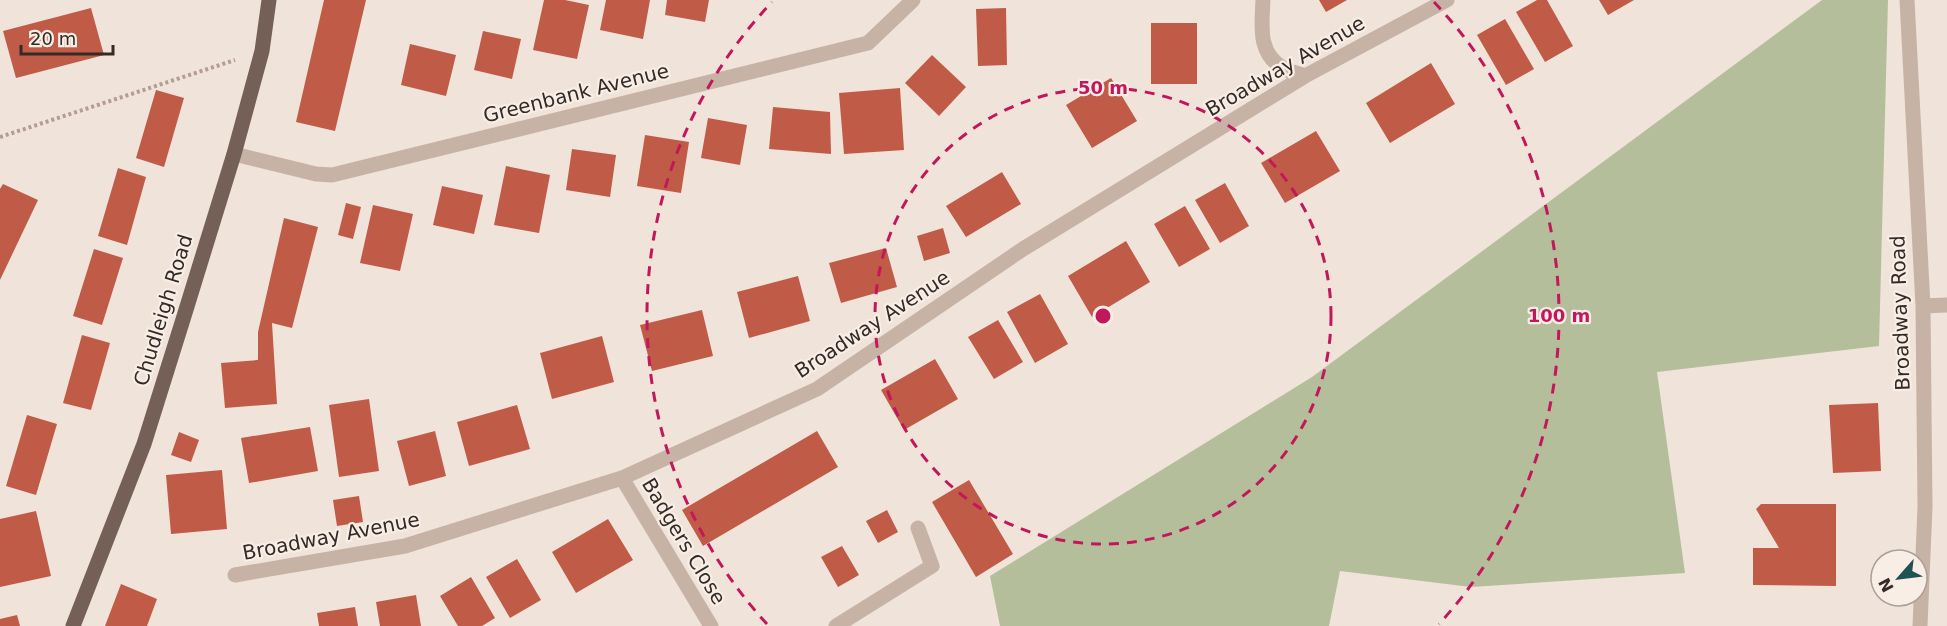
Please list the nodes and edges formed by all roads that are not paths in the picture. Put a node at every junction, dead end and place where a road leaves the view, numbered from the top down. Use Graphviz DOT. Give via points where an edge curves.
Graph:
graph roads {
  1 [pos="269,0"];
  2 [pos="913,0"];
  3 [pos="1263,0"];
  4 [pos="1447,0"];
  5 [pos="1907,0"];
  6 [pos="1305,76"];
  7 [pos="234,154"];
  8 [pos="1947,305"];
  9 [pos="1923,306"];
  10 [pos="622,478"];
  11 [pos="918,528"];
  12 [pos="235,575"];
  13 [pos="73,626"];
  14 [pos="711,626"];
  15 [pos="836,626"];
  16 [pos="1920,626"];
  1 -- 7 [label="main road, Chudleigh Road" via="262,51"];
  2 -- 7 [label="street, Greenbank Avenue" via="868,43 332,175"];
  3 -- 6 [label="street" via="1261,37 1269,56 1283,68"];
  4 -- 6 [label="street, Broadway Avenue"];
  5 -- 9 [label="street, Broadway Road"];
  6 -- 10 [label="street, Broadway Avenue" via="1023,249 817,389"];
  7 -- 13 [label="main road, Chudleigh Road" via="144,444"];
  8 -- 9 [label="street"];
  9 -- 16 [label="street, Broadway Road" via="1925,507"];
  10 -- 12 [label="street, Broadway Avenue" via="405,546"];
  10 -- 14 [label="street, Badgers Close"];
  11 -- 15 [label="street" via="932,566"];
}
